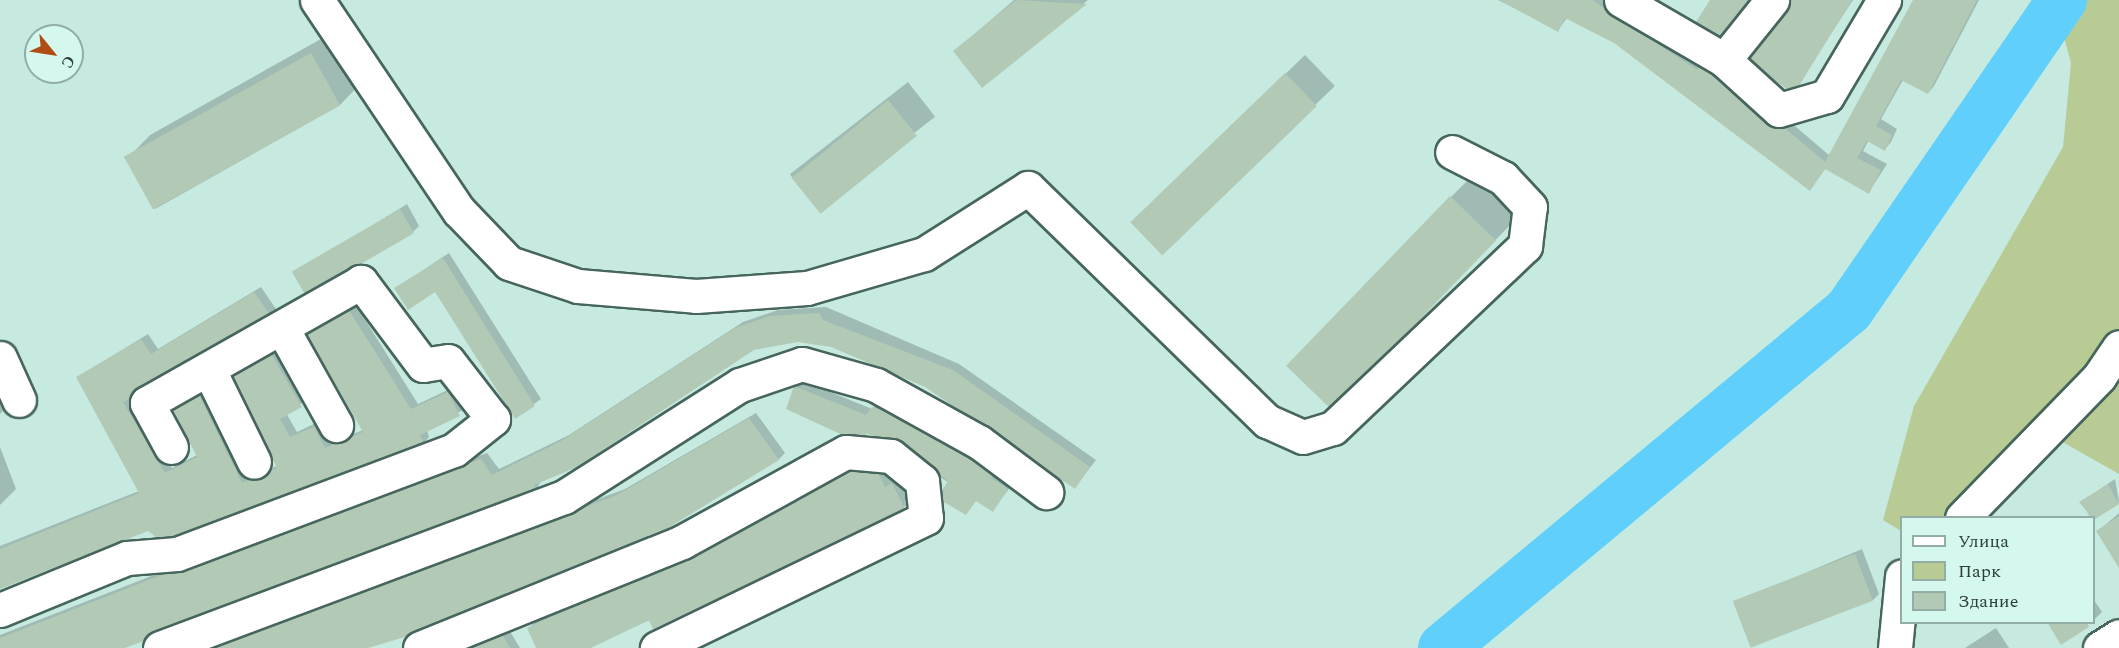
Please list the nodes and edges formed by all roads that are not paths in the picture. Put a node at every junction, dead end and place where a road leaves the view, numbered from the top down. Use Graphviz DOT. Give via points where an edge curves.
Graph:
graph roads {
  1 [pos="317,0"];
  2 [pos="1621,0"];
  3 [pos="1772,0"];
  4 [pos="1884,0"];
  5 [pos="1724,60"];
  6 [pos="1452,152"];
  7 [pos="283,330"];
  8 [pos="2119,347"];
  9 [pos="0,358"];
  10 [pos="209,370"];
  11 [pos="19,400"];
  12 [pos="336,425"];
  13 [pos="171,447"];
  14 [pos="254,462"];
  15 [pos="1046,492"];
  16 [pos="1964,516"];
  17 [pos="1900,597"];
  18 [pos="0,610"];
  19 [pos="2119,636"];
  20 [pos="160,648"];
  21 [pos="420,648"];
  22 [pos="657,648"];
  23 [pos="1895,648"];
  24 [pos="2100,648"];
  1 -- 6 [label="street" via="459,211 509,263 578,286 696,296 807,288 924,254 1028,188 1267,422 1303,437 1333,428 1525,246 1530,207 1503,178"];
  2 -- 5 [label="street"];
  3 -- 5 [label="street"];
  4 -- 5 [label="street" via="1827,96 1779,110"];
  7 -- 10 [label="street"];
  7 -- 12 [label="street"];
  7 -- 18 [label="street" via="361,282 423,365 448,361 493,419 454,450 177,554 127,558"];
  8 -- 16 [label="street" via="2099,377"];
  9 -- 11 [label="street"];
  10 -- 13 [label="street" via="147,403"];
  10 -- 14 [label="street"];
  15 -- 20 [label="street" via="980,442 876,386 802,364 740,385 564,496"];
  17 -- 23 [label="street"];
  19 -- 24 [label="street"];
  21 -- 22 [label="street" via="682,542 846,452 891,456 922,481 926,518"];
}
